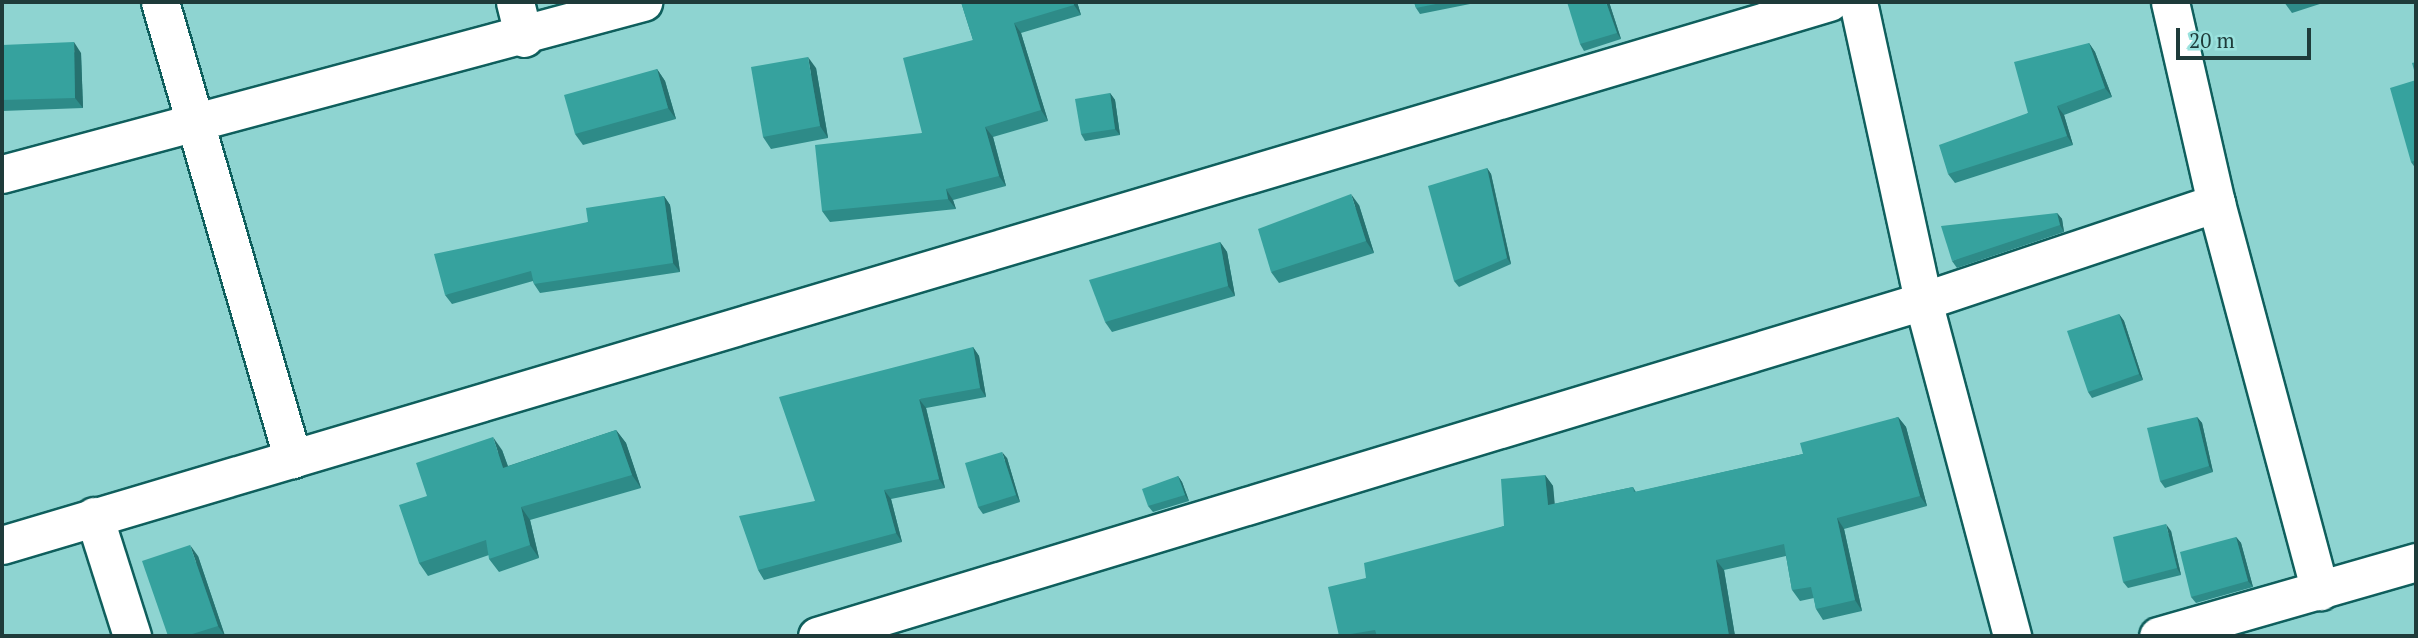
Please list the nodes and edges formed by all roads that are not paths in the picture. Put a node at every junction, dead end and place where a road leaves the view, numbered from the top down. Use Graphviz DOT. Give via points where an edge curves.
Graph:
graph roads {
  1 [pos="160,2"];
  2 [pos="515,2"];
  3 [pos="643,2"];
  4 [pos="1829,2"];
  5 [pos="1857,2"];
  6 [pos="2170,2"];
  7 [pos="524,38"];
  8 [pos="192,119"];
  9 [pos="2,174"];
  10 [pos="2216,203"];
  11 [pos="1923,301"];
  12 [pos="293,458"];
  13 [pos="94,516"];
  14 [pos="2,545"];
  15 [pos="2416,562"];
  16 [pos="2320,591"];
  17 [pos="132,636"];
  18 [pos="817,636"];
  19 [pos="2012,636"];
  20 [pos="2158,636"];
  1 -- 8 [label="street"];
  2 -- 7 [label="street"];
  3 -- 7 [label="street"];
  4 -- 12 [label="street"];
  5 -- 11 [label="street"];
  6 -- 10 [label="street"];
  7 -- 8 [label="street"];
  8 -- 9 [label="street"];
  8 -- 12 [label="street"];
  10 -- 11 [label="street"];
  10 -- 16 [label="street"];
  11 -- 18 [label="street"];
  11 -- 19 [label="street"];
  12 -- 13 [label="street"];
  13 -- 14 [label="street"];
  13 -- 17 [label="street"];
  15 -- 16 [label="street"];
  16 -- 20 [label="street"];
}
